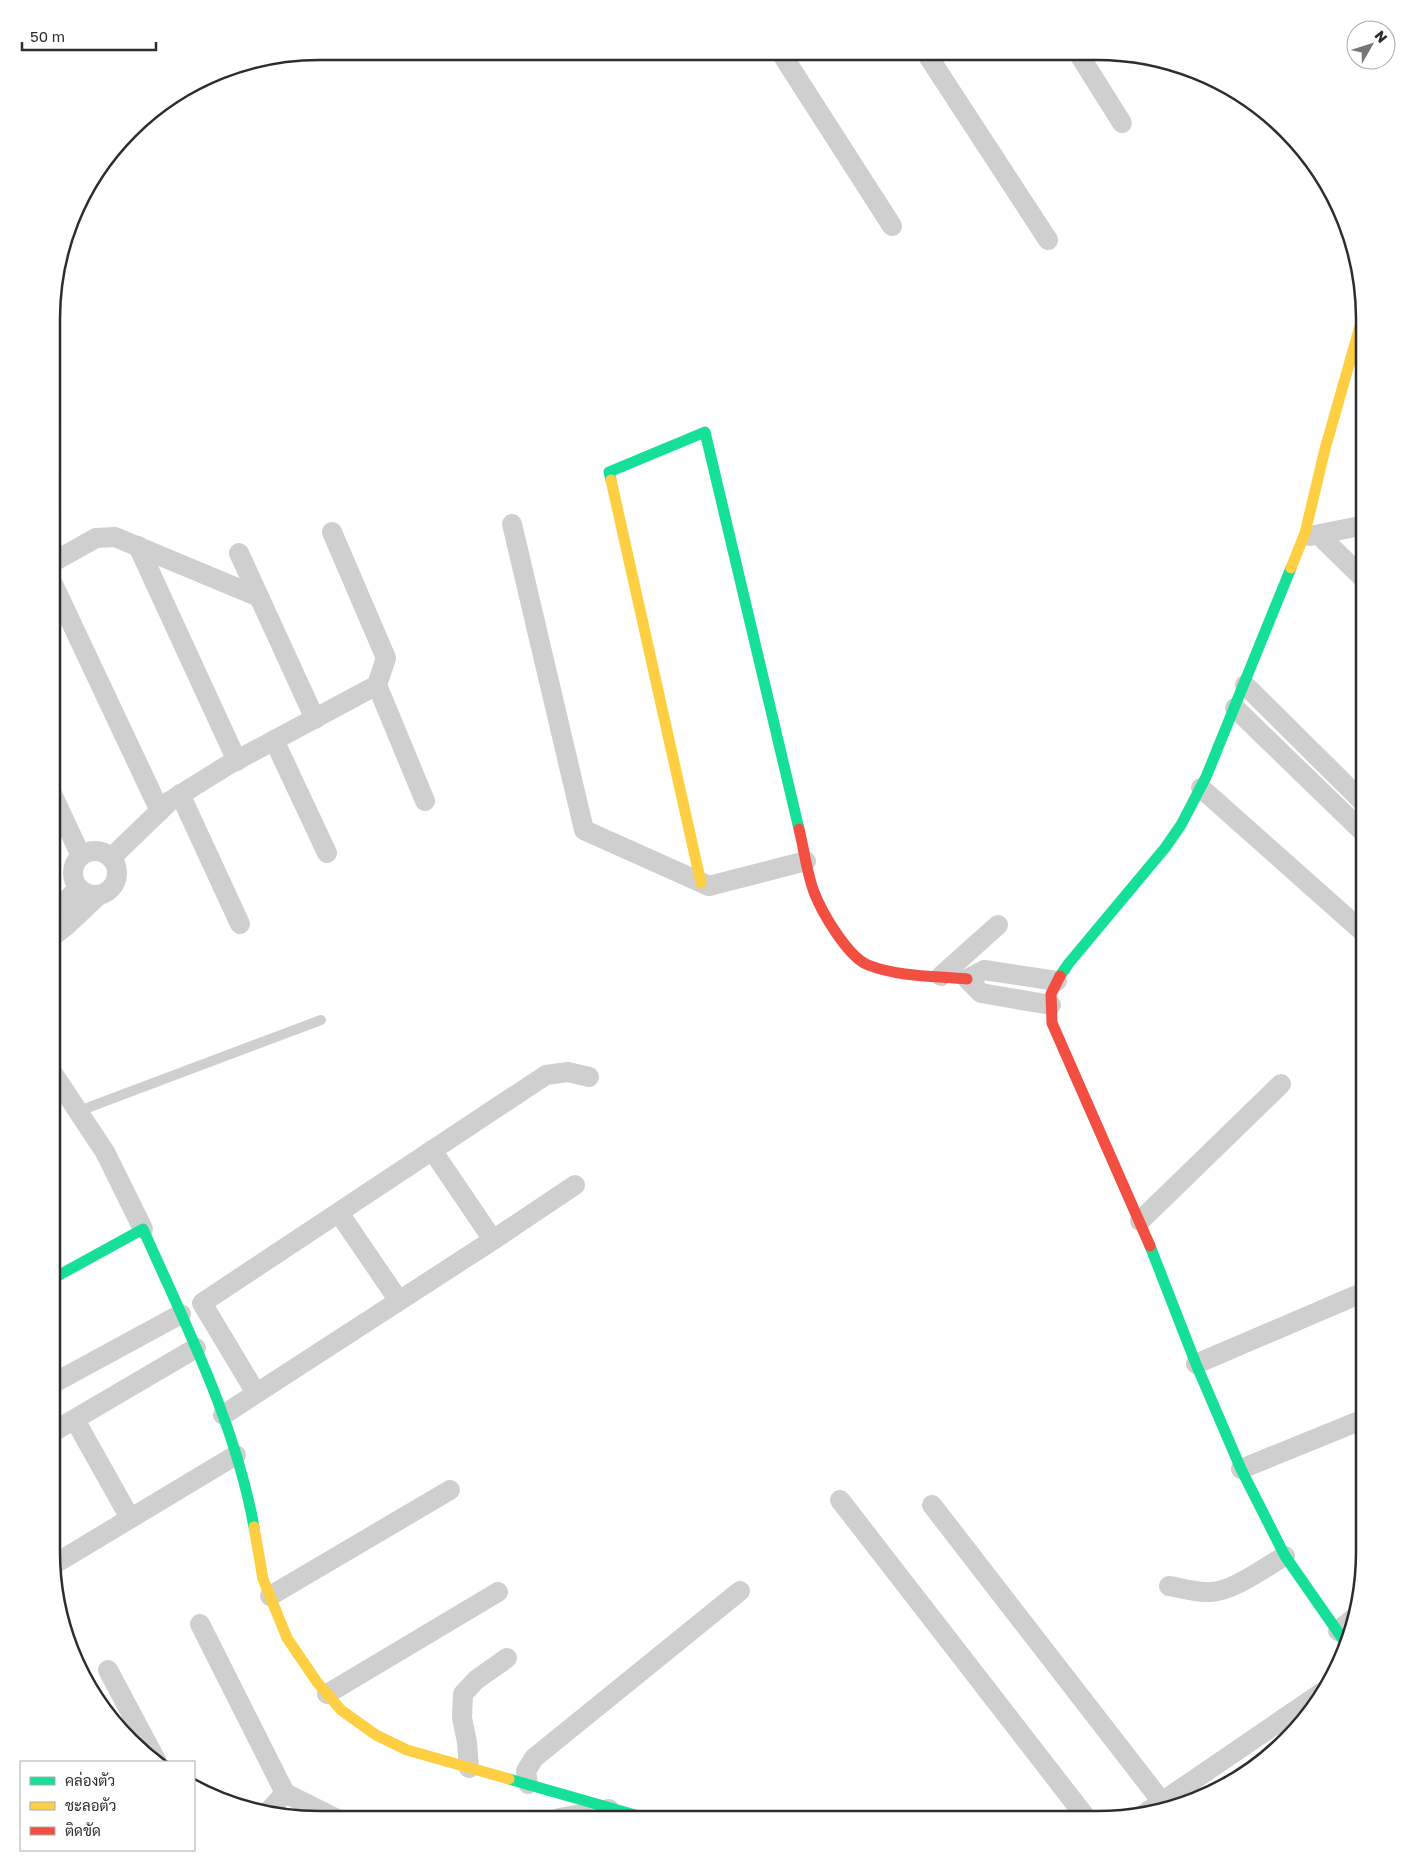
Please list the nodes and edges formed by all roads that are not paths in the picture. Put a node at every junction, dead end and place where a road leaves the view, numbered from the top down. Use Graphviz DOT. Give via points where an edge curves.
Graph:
graph roads {
  1 [pos="785,60"];
  2 [pos="931,60"];
  3 [pos="1088,60"];
  4 [pos="1122,123"];
  5 [pos="892,226"];
  6 [pos="1048,240"];
  7 [pos="1356,340"];
  8 [pos="512,524"];
  9 [pos="1356,527"];
  10 [pos="332,532"];
  11 [pos="1311,536"];
  12 [pos="138,546"];
  13 [pos="239,553"];
  14 [pos="60,558"];
  15 [pos="1356,573"];
  16 [pos="259,597"];
  17 [pos="60,599"];
  18 [pos="376,685"];
  19 [pos="1245,685"];
  20 [pos="1235,708"];
  21 [pos="315,719"];
  22 [pos="274,740"];
  23 [pos="237,761"];
  24 [pos="1201,788"];
  25 [pos="180,794"];
  26 [pos="1356,796"];
  27 [pos="425,801"];
  28 [pos="60,810"];
  29 [pos="160,811"];
  30 [pos="1356,826"];
  31 [pos="327,853"];
  32 [pos="82,856"];
  33 [pos="111,858"];
  34 [pos="806,861"];
  35 [pos="701,883"];
  36 [pos="78,888"];
  37 [pos="99,896"];
  38 [pos="60,905"];
  39 [pos="240,924"];
  40 [pos="998,925"];
  41 [pos="1356,926"];
  42 [pos="60,931"];
  43 [pos="941,976"];
  44 [pos="967,979"];
  45 [pos="1057,981"];
  46 [pos="1051,1005"];
  47 [pos="321,1020"];
  48 [pos="589,1078"];
  49 [pos="1281,1084"];
  50 [pos="60,1094"];
  51 [pos="79,1111"];
  52 [pos="432,1150"];
  53 [pos="575,1185"];
  54 [pos="339,1213"];
  55 [pos="1140,1220"];
  56 [pos="142,1229"];
  57 [pos="493,1240"];
  58 [pos="60,1275"];
  59 [pos="1356,1295"];
  60 [pos="399,1301"];
  61 [pos="181,1314"];
  62 [pos="196,1348"];
  63 [pos="1196,1364"];
  64 [pos="60,1380"];
  65 [pos="256,1393"];
  66 [pos="223,1415"];
  67 [pos="75,1420"];
  68 [pos="1356,1422"];
  69 [pos="60,1428"];
  70 [pos="236,1455"];
  71 [pos="1241,1469"];
  72 [pos="450,1490"];
  73 [pos="840,1500"];
  74 [pos="932,1505"];
  75 [pos="130,1518"];
  76 [pos="1285,1556"];
  77 [pos="60,1560"];
  78 [pos="1169,1586"];
  79 [pos="740,1591"];
  80 [pos="498,1592"];
  81 [pos="270,1596"];
  82 [pos="200,1624"];
  83 [pos="1342,1636"];
  84 [pos="507,1658"];
  85 [pos="108,1670"];
  86 [pos="328,1694"];
  87 [pos="1307,1702"];
  88 [pos="150,1748"];
  89 [pos="469,1768"];
  90 [pos="528,1784"];
  91 [pos="284,1793"];
  92 [pos="1162,1802"];
  93 [pos="272,1807"];
  94 [pos="614,1809"];
  95 [pos="321,1811"];
  96 [pos="602,1811"];
  97 [pos="622,1811"];
  98 [pos="1081,1811"];
  1 -- 5 [label="street"];
  2 -- 6 [label="street"];
  3 -- 4 [label="street"];
  7 -- 11 [label="street" via="1325,449"];
  8 -- 35 [label="street" via="584,830"];
  9 -- 11 [label="street"];
  10 -- 18 [label="street" via="386,658"];
  11 -- 15 [label="street"];
  11 -- 19 [label="street"];
  12 -- 14 [label="street" via="115,537 96,538"];
  12 -- 16 [label="street"];
  12 -- 23 [label="street"];
  13 -- 16 [label="street"];
  16 -- 21 [label="street"];
  17 -- 29 [label="street"];
  18 -- 21 [label="street"];
  18 -- 27 [label="street"];
  19 -- 20 [label="street"];
  19 -- 26 [label="street"];
  20 -- 24 [label="street"];
  20 -- 30 [label="street"];
  21 -- 22 [label="street"];
  22 -- 23 [label="street"];
  22 -- 31 [label="street"];
  23 -- 25 [label="street"];
  24 -- 41 [label="street"];
  24 -- 45 [label="street" via="1165,848 1074,956"];
  25 -- 29 [label="street"];
  25 -- 39 [label="street"];
  28 -- 32 [label="street"];
  29 -- 33 [label="street"];
  32 -- 33 [label="street" via="94,851"];
  32 -- 36 [label="street" via="76,861 73,874"];
  33 -- 37 [label="street" via="116,868 116,882"];
  34 -- 35 [label="street" via="709,886"];
  34 -- 35 [label="street" via="705,432 609,472"];
  34 -- 43 [label="street" via="814,892 839,937 860,960 878,969"];
  36 -- 37 [label="street" via="84,893"];
  36 -- 38 [label="street"];
  37 -- 42 [label="street"];
  40 -- 43 [label="street"];
  43 -- 44 [label="street"];
  44 -- 45 [label="street" via="984,970"];
  44 -- 46 [label="street" via="981,994"];
  45 -- 46 [label="street" via="1051,994"];
  46 -- 55 [label="street" via="1052,1023"];
  47 -- 51 [label="lane"];
  48 -- 52 [label="street" via="568,1072 546,1075"];
  49 -- 55 [label="street"];
  50 -- 51 [label="street"];
  51 -- 56 [label="street" via="105,1152"];
  52 -- 54 [label="street"];
  52 -- 57 [label="street"];
  53 -- 57 [label="street"];
  54 -- 60 [label="street"];
  54 -- 65 [label="street" via="202,1303"];
  55 -- 63 [label="street"];
  56 -- 58 [label="street"];
  56 -- 61 [label="street"];
  57 -- 60 [label="street"];
  59 -- 63 [label="street"];
  60 -- 65 [label="street"];
  61 -- 62 [label="street"];
  61 -- 64 [label="street"];
  62 -- 66 [label="street"];
  62 -- 67 [label="street"];
  63 -- 71 [label="street"];
  65 -- 66 [label="street"];
  66 -- 70 [label="street"];
  67 -- 69 [label="street"];
  67 -- 75 [label="street"];
  68 -- 71 [label="street"];
  70 -- 75 [label="street"];
  70 -- 81 [label="street" via="251,1512 263,1579"];
  71 -- 76 [label="street"];
  72 -- 81 [label="street"];
  73 -- 98 [label="street"];
  74 -- 92 [label="street"];
  75 -- 77 [label="street"];
  76 -- 78 [label="street" via="1221,1591"];
  76 -- 83 [label="street"];
  79 -- 90 [label="street" via="534,1758 526,1771"];
  80 -- 86 [label="street"];
  81 -- 86 [label="street" via="287,1638"];
  82 -- 91 [label="street"];
  84 -- 89 [label="street" via="487,1671 463,1694 462,1718"];
  85 -- 88 [label="street"];
  86 -- 89 [label="street" via="340,1710 376,1735 407,1750"];
  87 -- 92 [label="street"];
  89 -- 90 [label="street"];
  90 -- 94 [label="street"];
  91 -- 93 [label="street"];
  91 -- 95 [label="street"];
  94 -- 96 [label="street"];
  94 -- 97 [label="street"];
}
